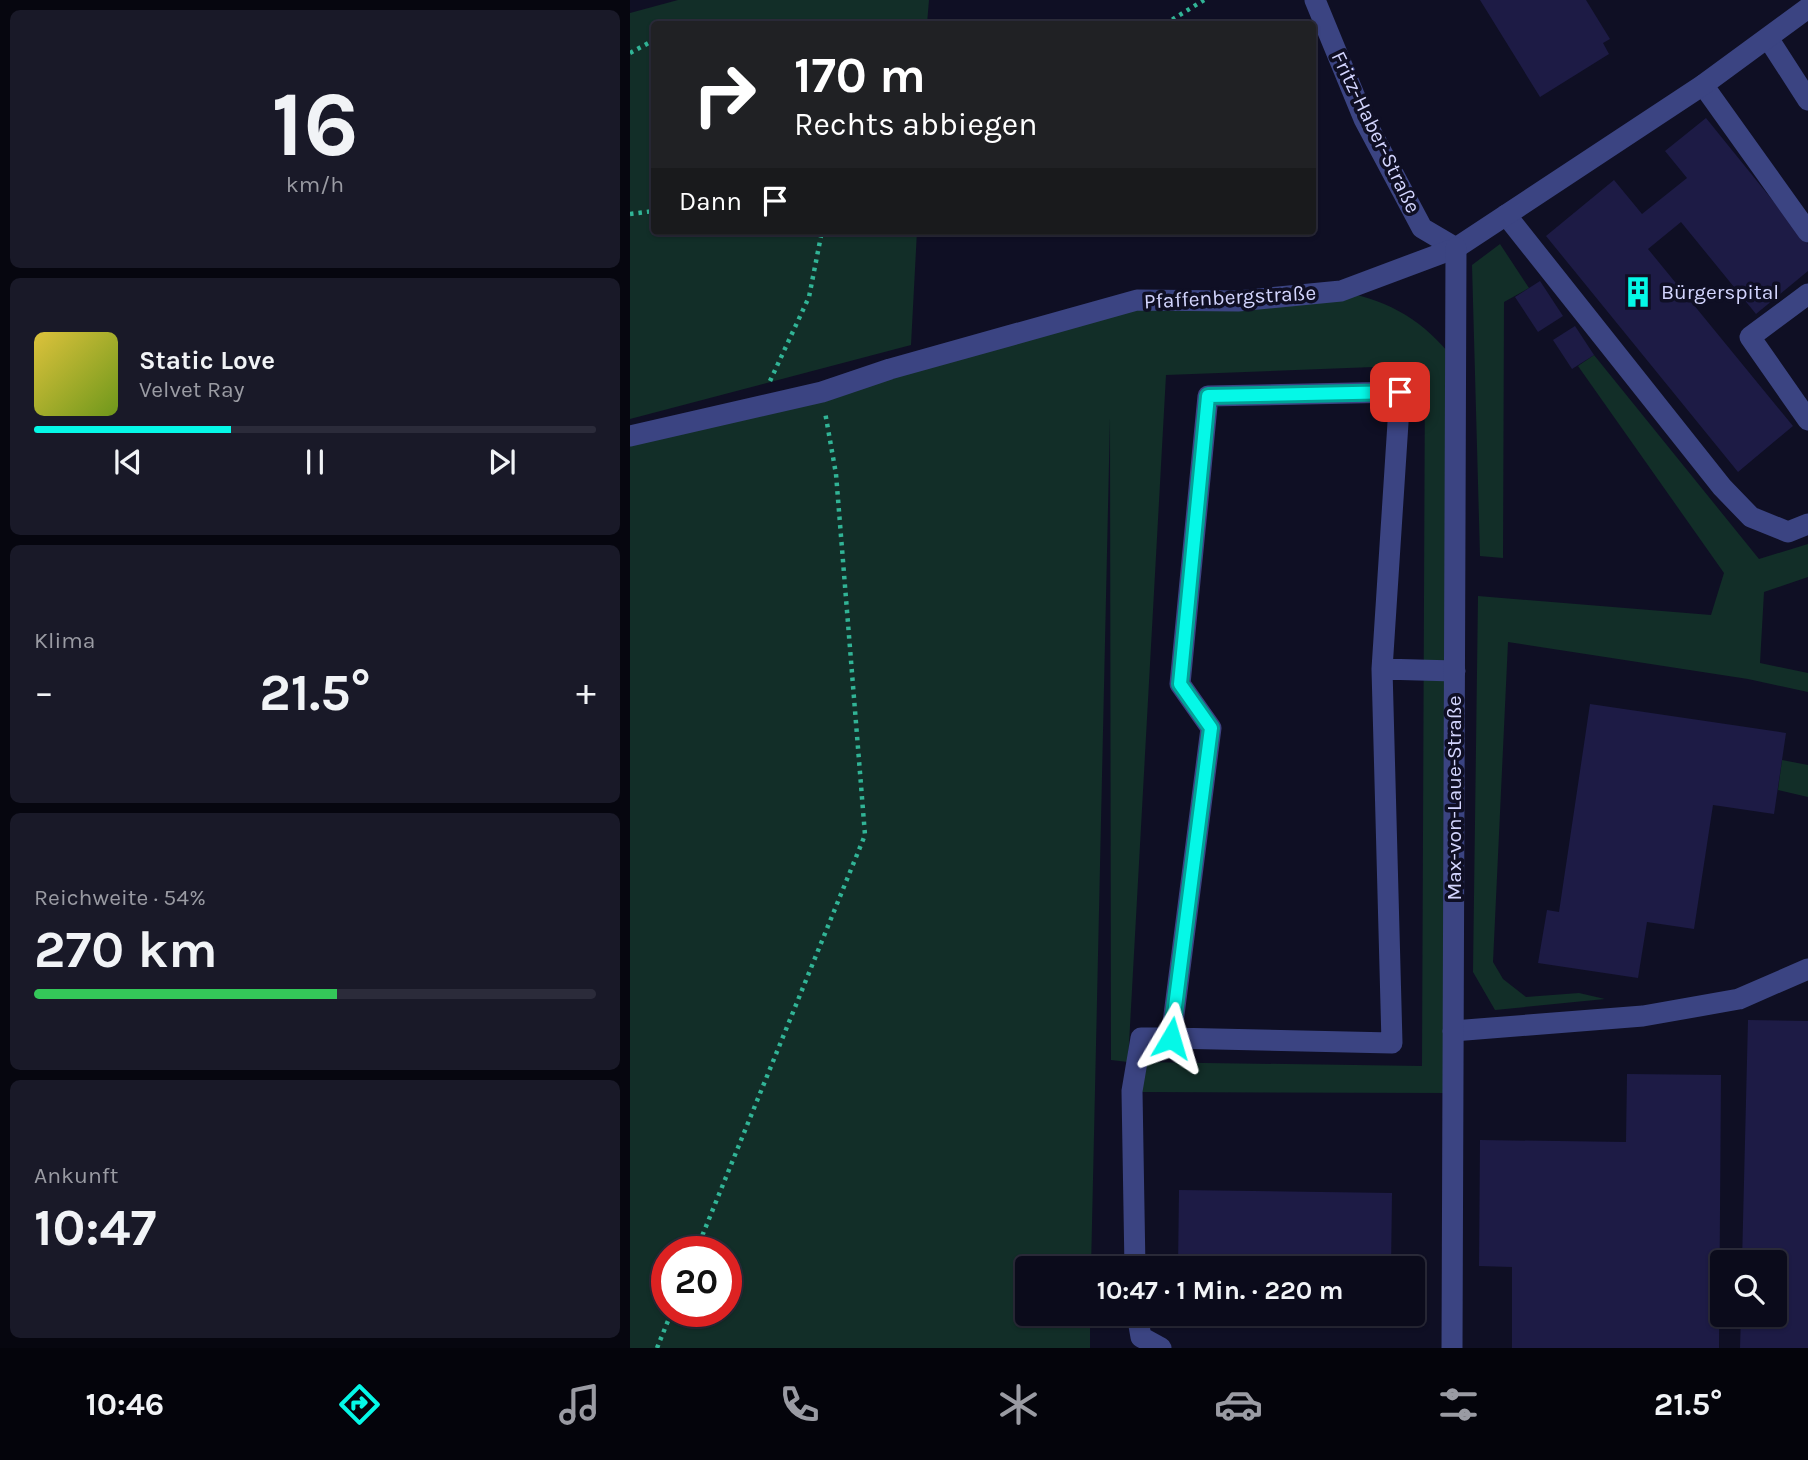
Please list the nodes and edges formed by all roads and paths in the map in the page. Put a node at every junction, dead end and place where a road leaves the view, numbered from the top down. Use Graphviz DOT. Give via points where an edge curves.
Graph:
graph roads {
  1 [pos="1204,0"];
  2 [pos="1315,0"];
  3 [pos="1808,8"];
  4 [pos="1170,21"];
  5 [pos="1768,38"];
  6 [pos="651,42"];
  7 [pos="630,53"];
  8 [pos="1703,85"];
  9 [pos="1808,100"];
  10 [pos="651,211"];
  11 [pos="630,214"];
  12 [pos="1506,215"];
  13 [pos="1808,232"];
  14 [pos="821,235"];
  15 [pos="1456,248"];
  16 [pos="1808,294"];
  17 [pos="821,392"];
  18 [pos="758,407"];
  19 [pos="1808,420"];
  20 [pos="630,436"];
  21 [pos="1808,524"];
  22 [pos="1382,669"];
  23 [pos="1455,671"];
  24 [pos="1808,969"];
  25 [pos="1453,1031"];
  26 [pos="1171,1038"];
  27 [pos="702,1236"];
  28 [pos="1135,1256"];
  29 [pos="1140,1326"];
  30 [pos="666,1327"];
  31 [pos="657,1348"];
  32 [pos="1161,1348"];
  33 [pos="1452,1348"];
  1 -- 4 [label="path"];
  2 -- 15 [label="street, Fritz-Haber-Straße" via="1364,119 1422,228"];
  3 -- 5 [label="street, Pfaffenbergstraße"];
  5 -- 8 [label="street, Pfaffenbergstraße"];
  5 -- 9 [label="street"];
  6 -- 7 [label="path"];
  8 -- 12 [label="street, Pfaffenbergstraße"];
  8 -- 13 [label="street"];
  10 -- 11 [label="path"];
  12 -- 15 [label="street, Pfaffenbergstraße"];
  12 -- 21 [label="street" via="1649,398 1751,517 1788,531"];
  14 -- 18 [label="path" via="809,297"];
  15 -- 17 [label="street, Pfaffenbergstraße" via="1341,291 1238,301 1137,300"];
  15 -- 23 [label="street, Max-von-Laue-Straße"];
  16 -- 19 [label="street" via="1750,337"];
  17 -- 18 [label="street, Pfaffenbergstraße"];
  17 -- 27 [label="path" via="836,474 865,835"];
  18 -- 20 [label="street, Pfaffenbergstraße"];
  22 -- 23 [label="street"];
  22 -- 26 [label="street" via="1392,1043"];
  22 -- 26 [label="street" via="1400,392 1208,396 1180,684 1211,728"];
  23 -- 25 [label="street, Max-von-Laue-Straße"];
  24 -- 25 [label="street" via="1739,999 1643,1016"];
  25 -- 33 [label="street, Max-von-Laue-Straße"];
  26 -- 28 [label="street" via="1141,1038 1136,1065 1132,1091"];
  29 -- 32 [label="street" via="1141,1337"];
  30 -- 31 [label="path"];
}
